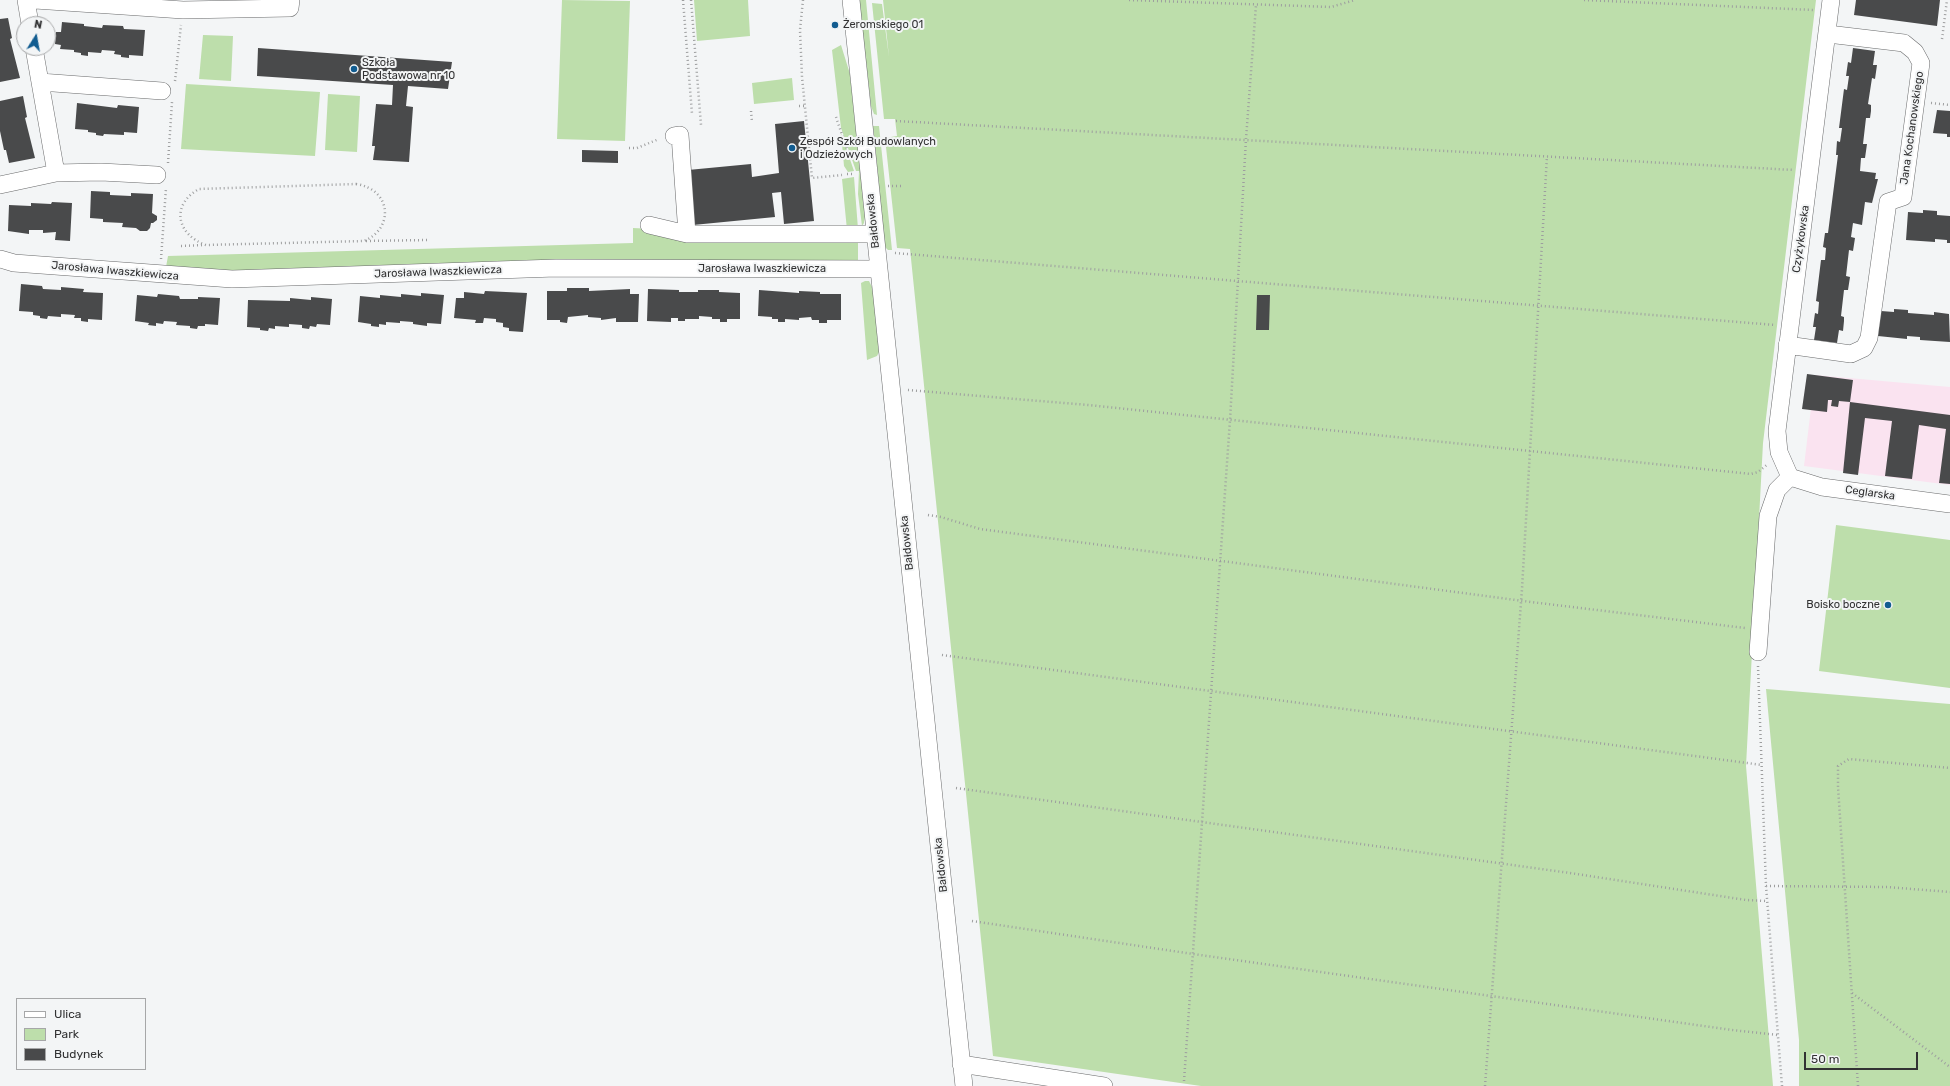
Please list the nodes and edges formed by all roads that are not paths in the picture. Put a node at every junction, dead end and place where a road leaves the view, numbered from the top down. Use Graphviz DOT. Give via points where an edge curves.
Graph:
graph roads {
  1 [pos="26,0"];
  2 [pos="35,0"];
  3 [pos="851,0"];
  4 [pos="290,4"];
  5 [pos="1826,5"];
  6 [pos="29,16"];
  7 [pos="1828,34"];
  8 [pos="35,56"];
  9 [pos="40,82"];
  10 [pos="170,91"];
  11 [pos="665,138"];
  12 [pos="56,173"];
  13 [pos="164,175"];
  14 [pos="0,185"];
  15 [pos="649,225"];
  16 [pos="687,234"];
  17 [pos="875,234"];
  18 [pos="0,259"];
  19 [pos="878,269"];
  20 [pos="1787,345"];
  21 [pos="1790,477"];
  22 [pos="1950,504"];
  23 [pos="1758,652"];
  24 [pos="961,1064"];
  25 [pos="964,1086"];
  26 [pos="1104,1086"];
  1 -- 6 [label="street"];
  2 -- 4 [label="street" via="183,10"];
  3 -- 17 [label="street, Bałdowska"];
  5 -- 7 [label="street, Czyżykowska"];
  7 -- 20 [label="street, Czyżykowska"];
  7 -- 20 [label="street, Jana Kochanowskiego" via="1904,43 1921,63 1918,92 1903,197 1888,202 1869,338 1864,348 1851,354"];
  8 -- 9 [label="street"];
  9 -- 10 [label="street"];
  9 -- 12 [label="street"];
  11 -- 16 [label="street" via="680,135"];
  12 -- 13 [label="street"];
  12 -- 14 [label="street"];
  15 -- 16 [label="street"];
  16 -- 17 [label="street"];
  17 -- 19 [label="street, Bałdowska"];
  18 -- 19 [label="street, Jarosława Iwaszkiewicza" via="14,263 238,279 556,268"];
  19 -- 24 [label="street, Bałdowska"];
  20 -- 21 [label="street, Czyżykowska" via="1778,431 1779,452"];
  21 -- 22 [label="street, Ceglarska" via="1822,487"];
  21 -- 23 [label="street" via="1777,490 1768,516"];
  24 -- 25 [label="street, Bałdowska"];
  24 -- 26 [label="street"];
}
